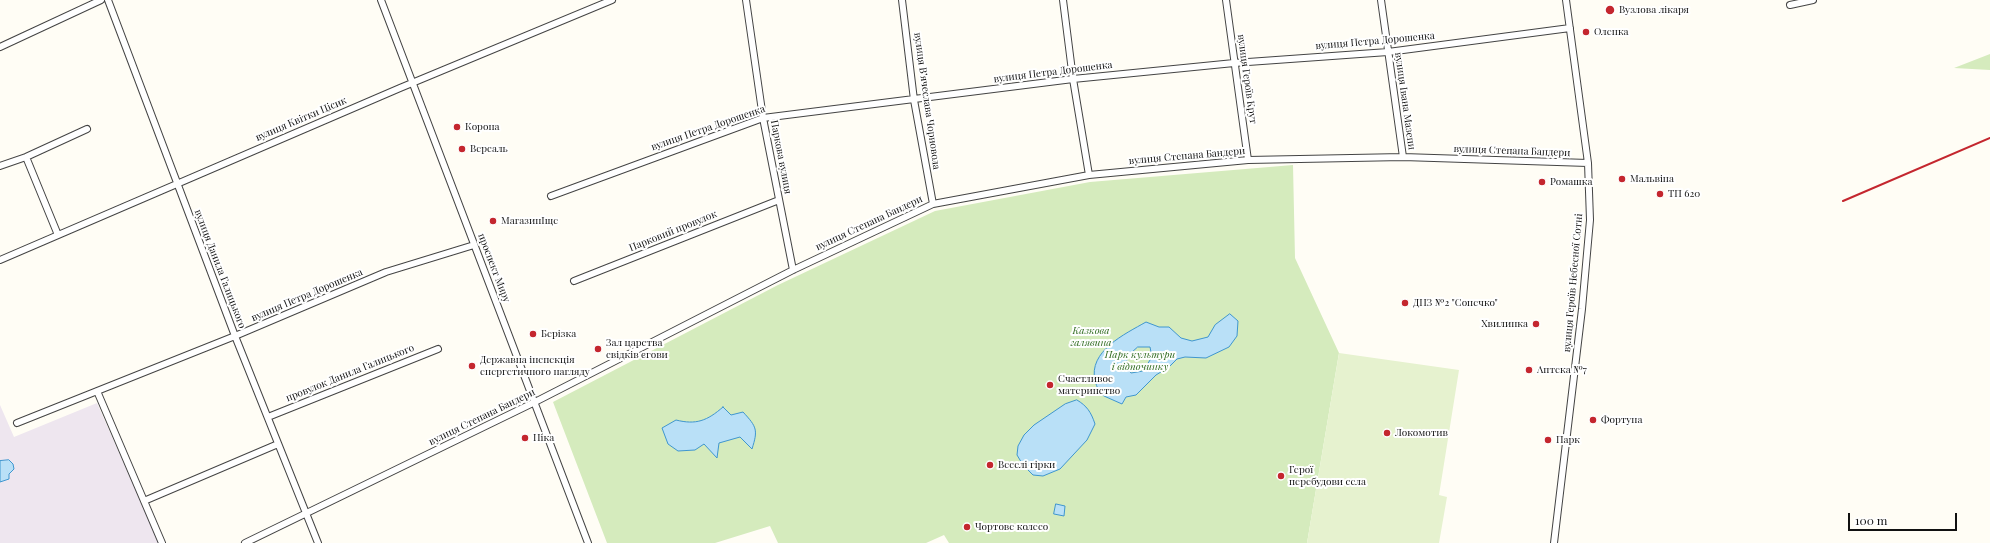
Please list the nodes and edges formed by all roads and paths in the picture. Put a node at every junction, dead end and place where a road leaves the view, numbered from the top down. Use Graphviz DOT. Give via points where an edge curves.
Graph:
graph roads {
  1 [pos="101,0"];
  2 [pos="108,0"];
  3 [pos="381,0"];
  4 [pos="612,0"];
  5 [pos="746,0"];
  6 [pos="902,0"];
  7 [pos="1063,0"];
  8 [pos="1226,0"];
  9 [pos="1381,0"];
  10 [pos="1566,0"];
  11 [pos="1813,0"];
  12 [pos="1790,5"];
  13 [pos="1570,28"];
  14 [pos="0,47"];
  15 [pos="1388,52"];
  16 [pos="1234,63"];
  17 [pos="1073,79"];
  18 [pos="412,82"];
  19 [pos="914,100"];
  20 [pos="763,118"];
  21 [pos="87,129"];
  22 [pos="26,157"];
  23 [pos="1403,157"];
  24 [pos="1248,160"];
  25 [pos="1588,163"];
  26 [pos="0,166"];
  27 [pos="1089,175"];
  28 [pos="177,182"];
  29 [pos="551,196"];
  30 [pos="779,200"];
  31 [pos="933,204"];
  32 [pos="58,235"];
  33 [pos="474,245"];
  34 [pos="0,260"];
  35 [pos="793,270"];
  36 [pos="574,281"];
  37 [pos="235,336"];
  38 [pos="438,349"];
  39 [pos="97,391"];
  40 [pos="535,402"];
  41 [pos="268,417"];
  42 [pos="17,423"];
  43 [pos="278,444"];
  44 [pos="144,501"];
  45 [pos="306,514"];
  46 [pos="162,543"];
  47 [pos="245,543"];
  48 [pos="318,543"];
  49 [pos="588,543"];
  50 [pos="1554,543"];
  1 -- 14 [label="street"];
  2 -- 28 [label="street, вулиця Данила Галицького"];
  3 -- 18 [label="street, проспект Миру"];
  4 -- 18 [label="street, вулиця Квітки Цісик"];
  5 -- 20 [label="street, Паркова вулиця"];
  6 -- 19 [label="street, вулиця Вʼячеслава Чорновола"];
  7 -- 17 [label="street"];
  8 -- 16 [label="street, вулиця Героїв Крут"];
  9 -- 15 [label="street, вулиця Івана Мазепи"];
  10 -- 13 [label="street, вулиця Героїв Небесної Сотні"];
  11 -- 12 [label="street"];
  13 -- 15 [label="street, вулиця Петра Дорошенка"];
  13 -- 25 [label="street, вулиця Героїв Небесної Сотні"];
  15 -- 16 [label="street, вулиця Петра Дорошенка"];
  15 -- 23 [label="street, вулиця Івана Мазепи"];
  16 -- 17 [label="street, вулиця Петра Дорошенка"];
  16 -- 24 [label="street, вулиця Героїв Крут"];
  17 -- 19 [label="street, вулиця Петра Дорошенка"];
  17 -- 27 [label="street"];
  18 -- 28 [label="street, вулиця Квітки Цісик"];
  18 -- 33 [label="street, проспект Миру"];
  19 -- 20 [label="street, вулиця Петра Дорошенка"];
  19 -- 31 [label="street, вулиця Вʼячеслава Чорновола"];
  20 -- 29 [label="street, вулиця Петра Дорошенка"];
  20 -- 30 [label="street, Паркова вулиця"];
  21 -- 22 [label="street"];
  22 -- 26 [label="street"];
  22 -- 32 [label="street"];
  23 -- 24 [label="street, вулиця Степана Бандери"];
  23 -- 25 [label="street, вулиця Степана Бандери"];
  24 -- 27 [label="street, вулиця Степана Бандери"];
  25 -- 50 [label="street, вулиця Героїв Небесної Сотні" via="1590,220 1582,310"];
  27 -- 31 [label="street, вулиця Степана Бандери"];
  28 -- 32 [label="street, вулиця Квітки Цісик"];
  28 -- 37 [label="street, вулиця Данила Галицького"];
  30 -- 35 [label="street, Паркова вулиця"];
  30 -- 36 [label="street, Парковий провулок"];
  31 -- 35 [label="street, вулиця Степана Бандери"];
  32 -- 34 [label="street, вулиця Квітки Цісик"];
  33 -- 37 [label="street, вулиця Петра Дорошенка" via="386,272"];
  33 -- 40 [label="street, проспект Миру"];
  35 -- 40 [label="street, вулиця Степана Бандери"];
  37 -- 39 [label="street, вулиця Петра Дорошенка"];
  37 -- 41 [label="street, вулиця Данила Галицького"];
  38 -- 41 [label="street, провулок Данила Галицького"];
  39 -- 42 [label="street, вулиця Петра Дорошенка"];
  39 -- 44 [label="street"];
  40 -- 45 [label="street, вулиця Степана Бандери"];
  40 -- 49 [label="street, проспект Миру"];
  41 -- 43 [label="street, вулиця Данила Галицького"];
  43 -- 44 [label="street"];
  43 -- 45 [label="street, вулиця Данила Галицького"];
  44 -- 46 [label="street"];
  45 -- 47 [label="street, вулиця Степана Бандери"];
  45 -- 48 [label="street, вулиця Данила Галицького"];
}
